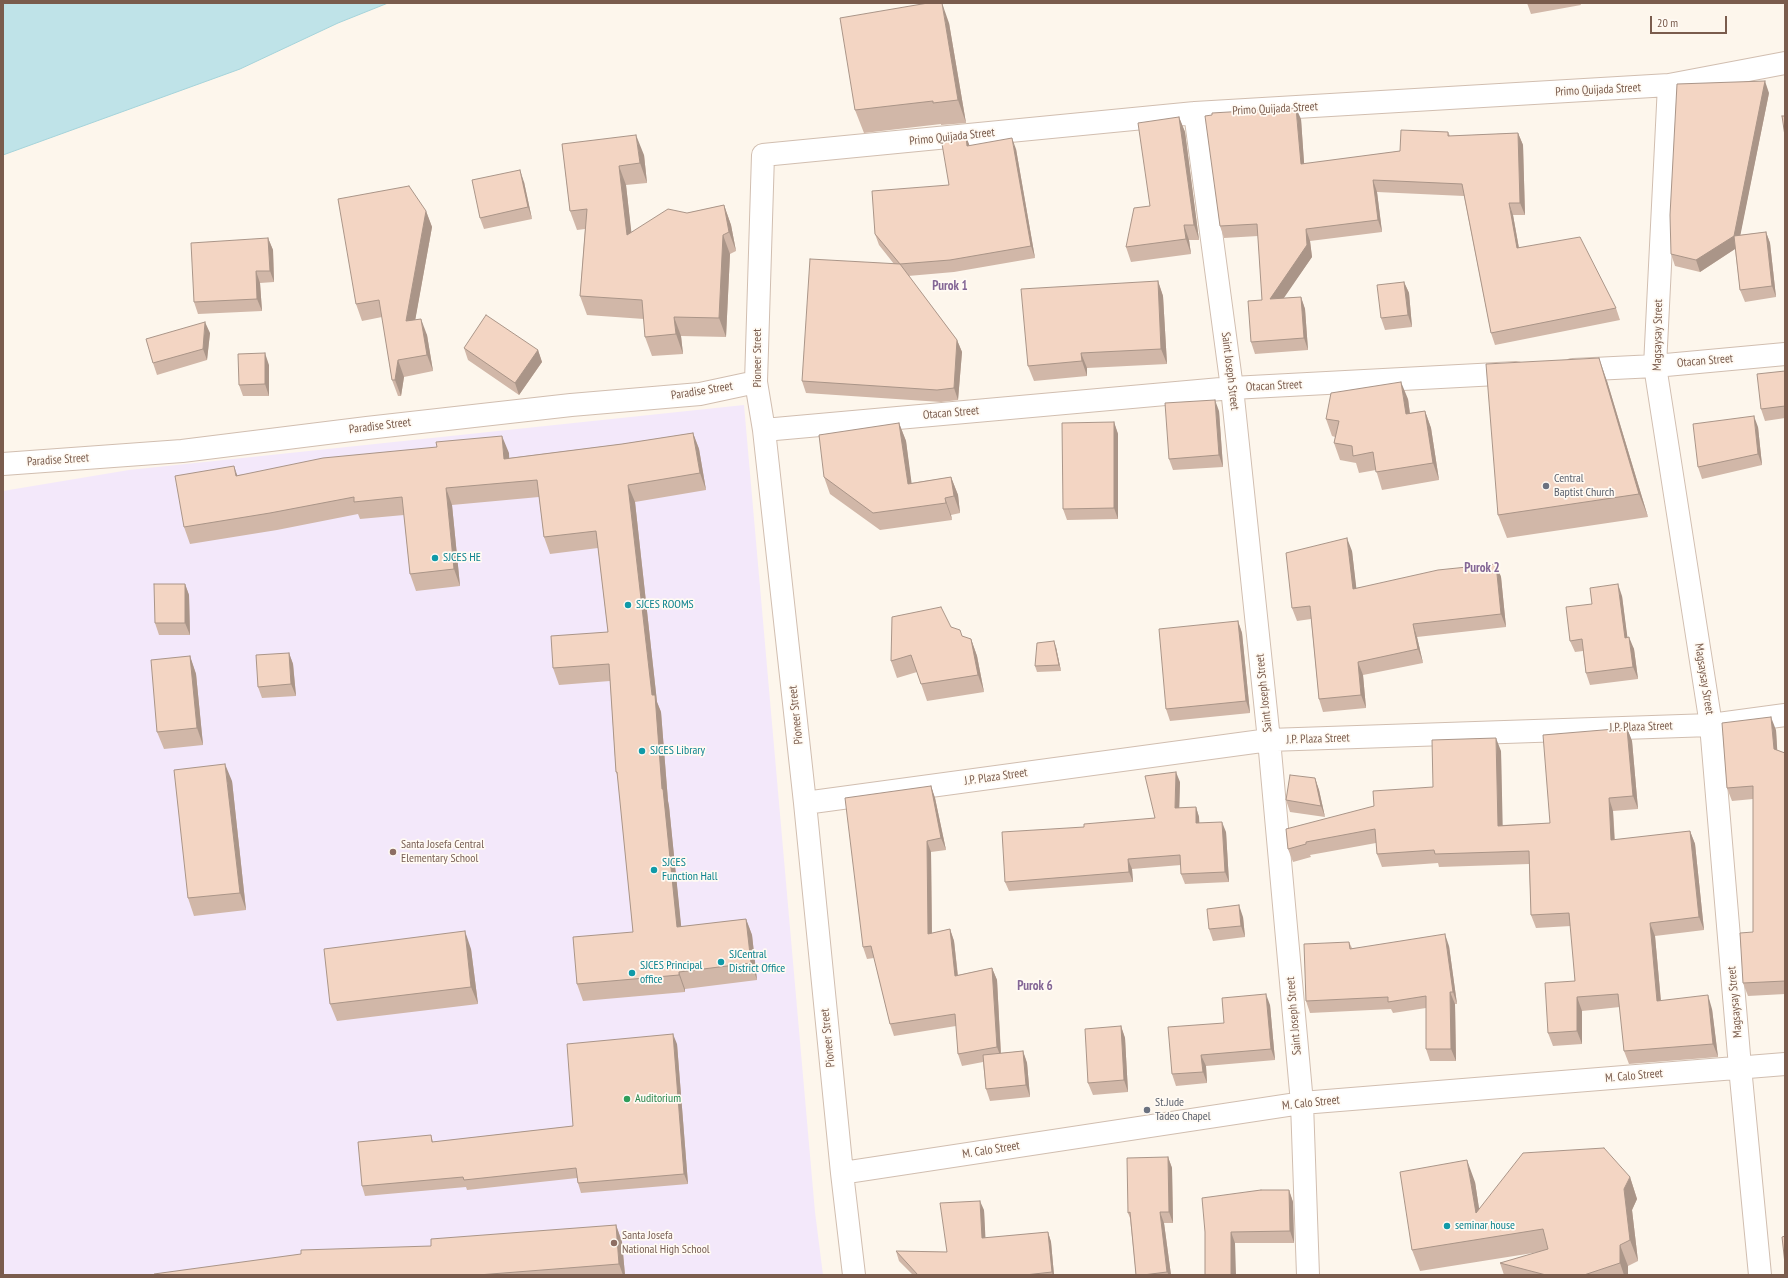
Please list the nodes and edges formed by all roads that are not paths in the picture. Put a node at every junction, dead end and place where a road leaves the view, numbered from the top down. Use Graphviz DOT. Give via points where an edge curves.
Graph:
graph roads {
  1 [pos="1785,63"];
  2 [pos="1669,85"];
  3 [pos="1195,113"];
  4 [pos="763,155"];
  5 [pos="1785,354"];
  6 [pos="1655,366"];
  7 [pos="756,382"];
  8 [pos="1232,388"];
  9 [pos="764,430"];
  10 [pos="3,464"];
  11 [pos="1785,715"];
  12 [pos="1711,725"];
  13 [pos="1269,740"];
  14 [pos="805,803"];
  15 [pos="1785,1064"];
  16 [pos="1740,1067"];
  17 [pos="1302,1103"];
  18 [pos="842,1173"];
  19 [pos="854,1275"];
  20 [pos="1308,1275"];
  21 [pos="1760,1275"];
  1 -- 2 [label="street, Primo Quijada Street"];
  2 -- 3 [label="street, Primo Quijada Street"];
  2 -- 6 [label="street, Magsaysay Street"];
  3 -- 4 [label="street, Primo Quijada Street"];
  3 -- 8 [label="street, Saint Joseph Street"];
  4 -- 7 [label="street, Pioneer Street"];
  5 -- 6 [label="street, Otacan Street"];
  6 -- 8 [label="street, Otacan Street"];
  6 -- 12 [label="street, Magsaysay Street"];
  7 -- 9 [label="street, Pioneer Street"];
  7 -- 10 [label="street, Paradise Street" via="700,394 572,405 182,451"];
  8 -- 9 [label="street, Otacan Street"];
  8 -- 13 [label="street, Saint Joseph Street"];
  9 -- 14 [label="street, Pioneer Street"];
  11 -- 12 [label="street, J.P. Plaza Street"];
  12 -- 13 [label="street, J.P. Plaza Street"];
  12 -- 16 [label="street, Magsaysay Street"];
  13 -- 14 [label="street, J.P. Plaza Street"];
  13 -- 17 [label="street, Saint Joseph Street"];
  14 -- 18 [label="street, Pioneer Street"];
  15 -- 16 [label="street, M. Calo Street"];
  16 -- 17 [label="street, M. Calo Street"];
  16 -- 21 [label="street, Magsaysay Street"];
  17 -- 18 [label="street, M. Calo Street"];
  17 -- 20 [label="street, Saint Joseph Street"];
  18 -- 19 [label="street, Pioneer Street"];
}
